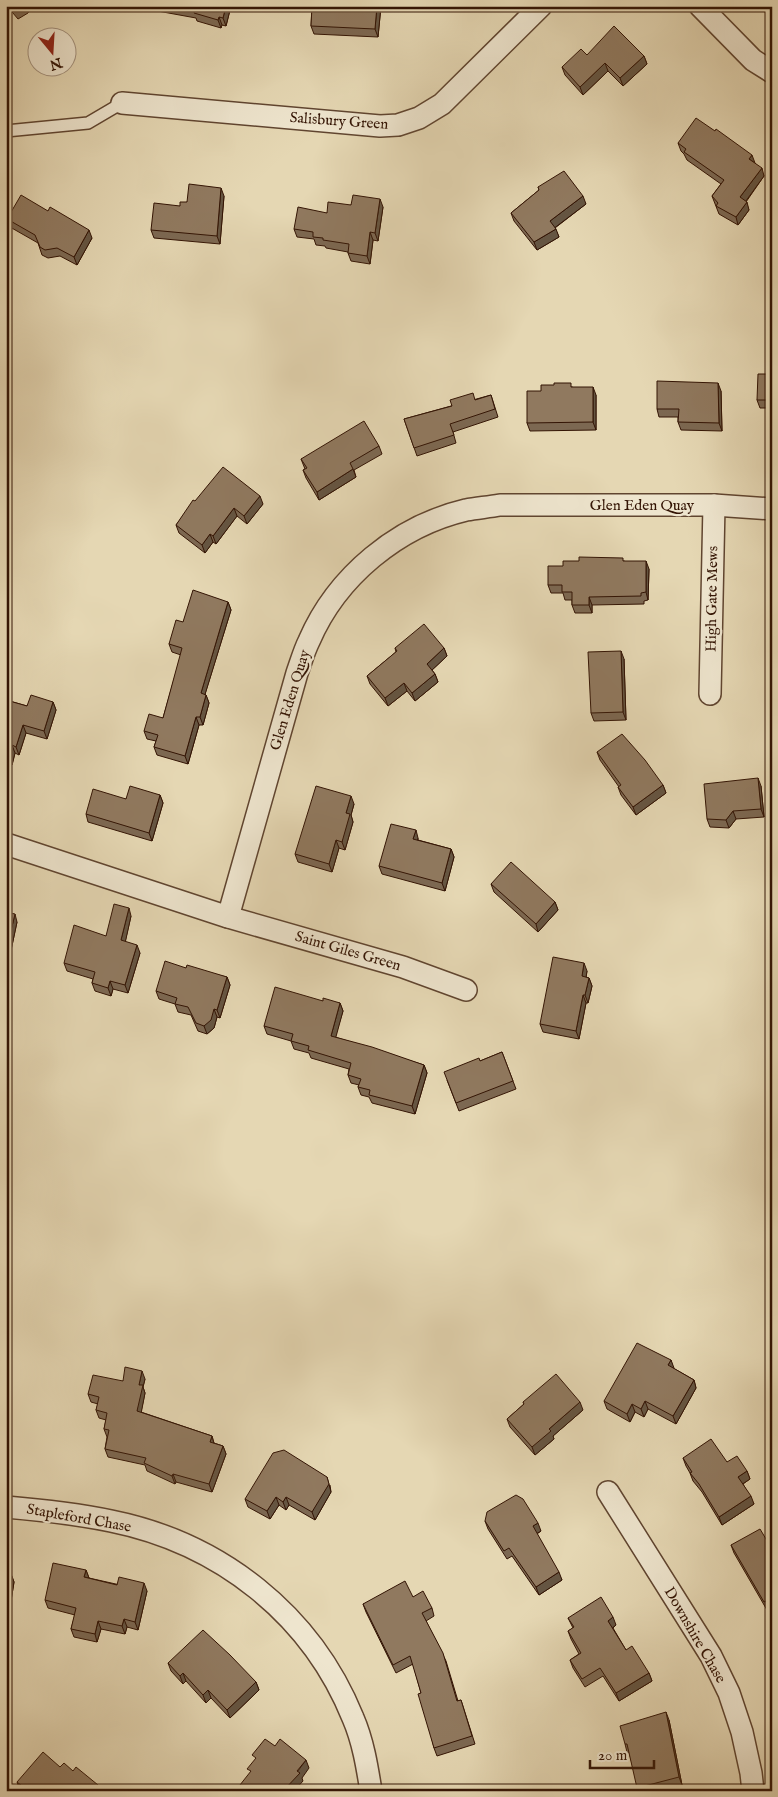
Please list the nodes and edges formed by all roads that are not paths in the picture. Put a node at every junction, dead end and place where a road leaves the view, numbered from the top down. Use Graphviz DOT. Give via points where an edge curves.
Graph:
graph roads {
  1 [pos="541,6"];
  2 [pos="700,6"];
  3 [pos="772,72"];
  4 [pos="122,103"];
  5 [pos="6,131"];
  6 [pos="714,505"];
  7 [pos="772,509"];
  8 [pos="710,694"];
  9 [pos="6,844"];
  10 [pos="228,917"];
  11 [pos="466,990"];
  12 [pos="608,1492"];
  13 [pos="6,1507"];
  14 [pos="372,1791"];
  15 [pos="753,1791"];
  1 -- 4 [label="street, Salisbury Green" via="442,104 419,118 398,125"];
  2 -- 3 [label="street" via="753,60"];
  4 -- 5 [label="lane" via="88,123"];
  6 -- 7 [label="street, Glen Eden Quay"];
  6 -- 8 [label="street, High Gate Mews"];
  6 -- 10 [label="street, Glen Eden Quay" via="500,505 466,510 433,521 396,539 374,555 348,580 309,640"];
  9 -- 10 [label="street"];
  10 -- 11 [label="street, Saint Giles Green" via="403,967"];
  12 -- 15 [label="street, Downshire Chase" via="711,1656 729,1693 742,1732"];
  13 -- 14 [label="street, Stapleford Chase" via="112,1521 159,1534 203,1552 238,1573 297,1626 338,1684 357,1728"];
}
